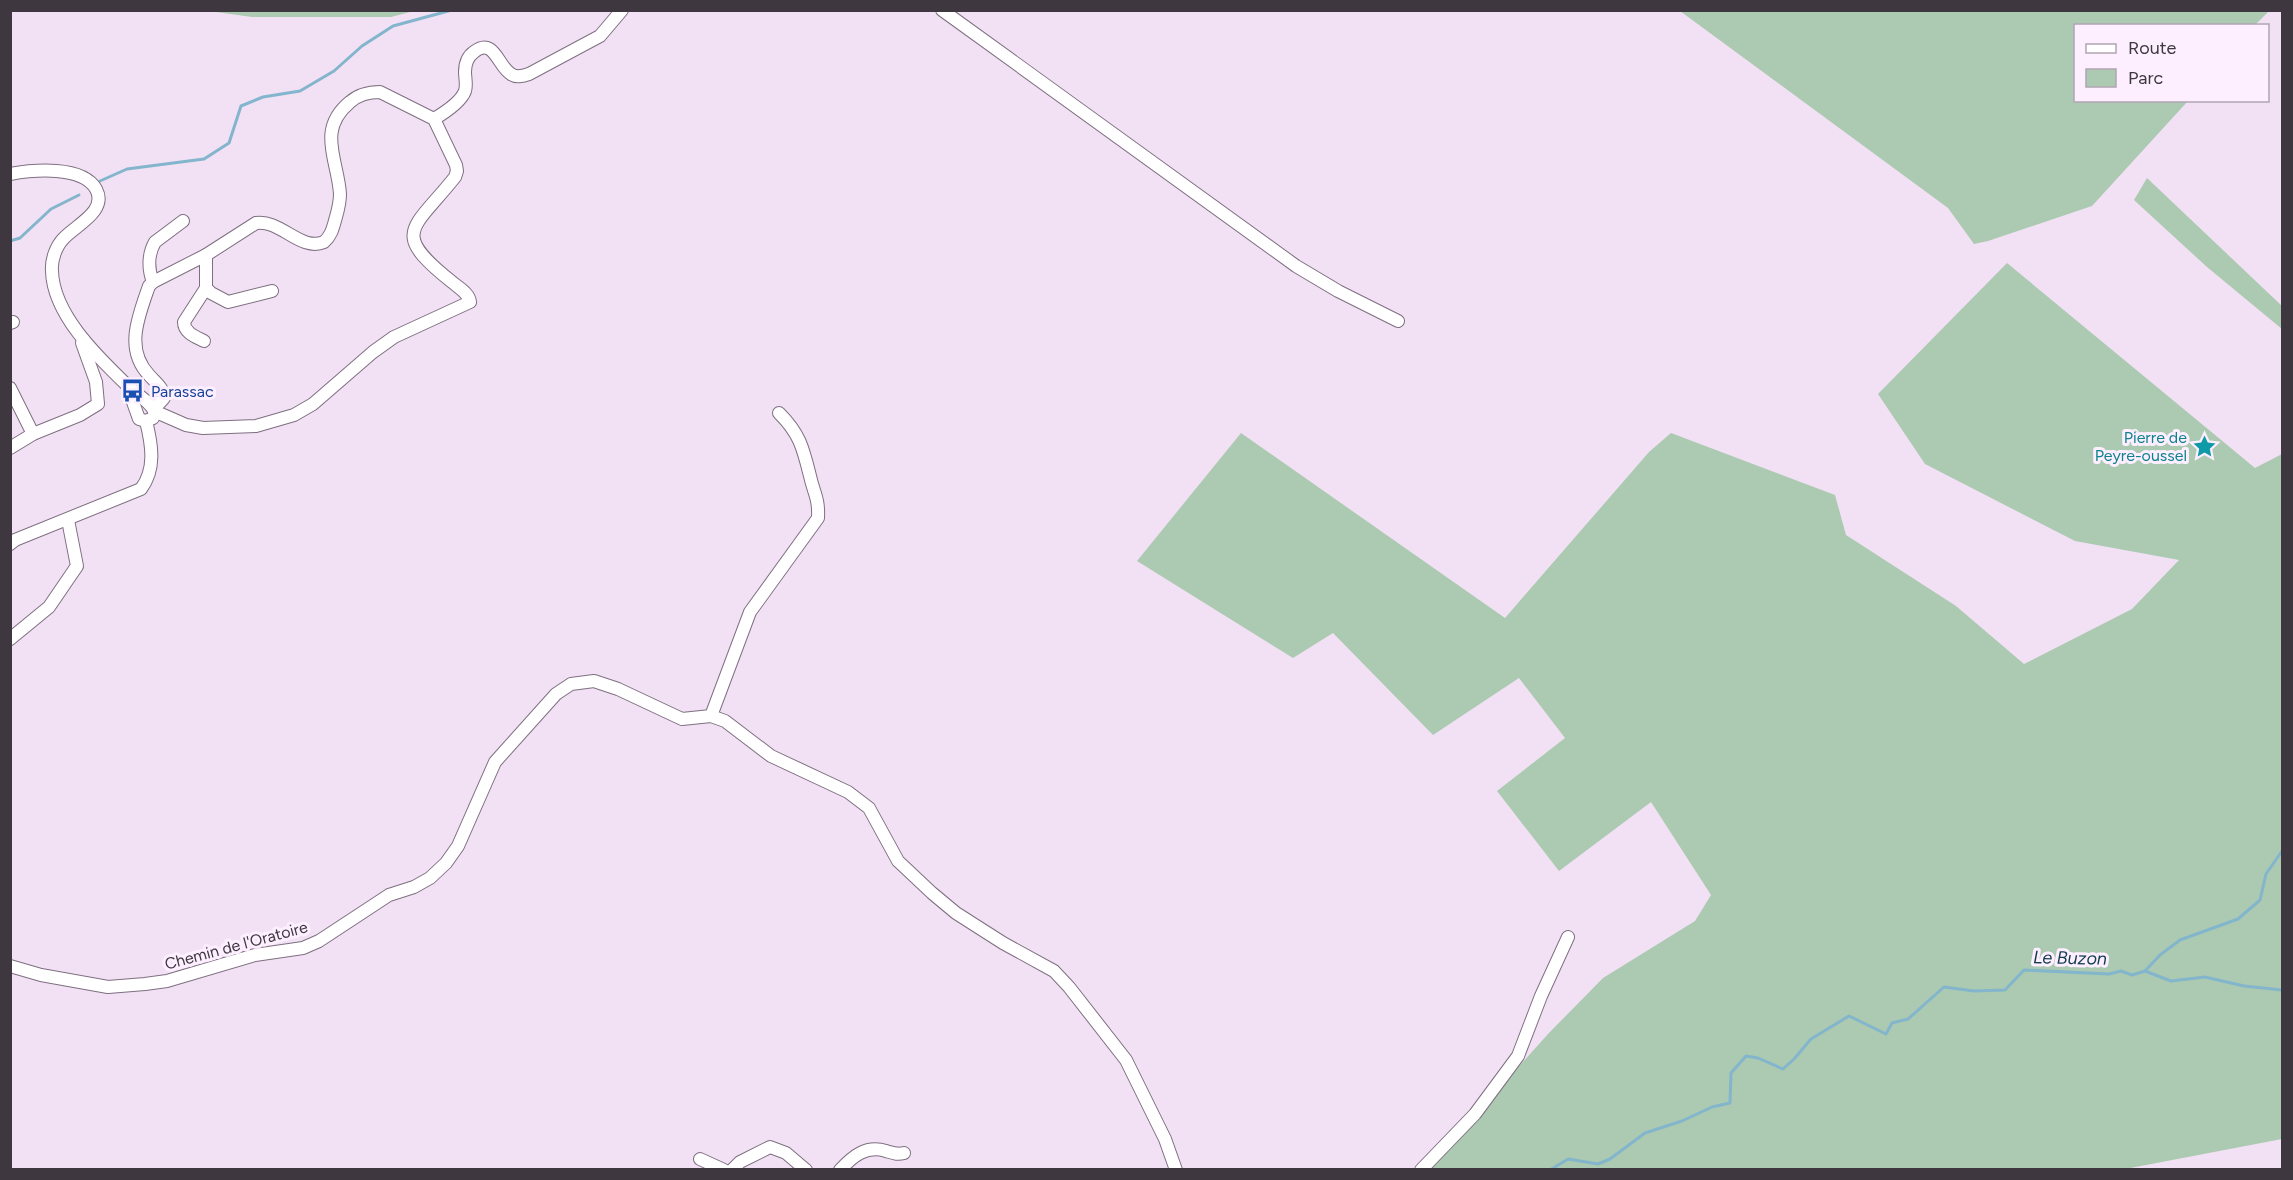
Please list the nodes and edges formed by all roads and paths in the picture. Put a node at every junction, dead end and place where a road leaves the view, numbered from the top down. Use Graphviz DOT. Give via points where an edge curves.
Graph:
graph roads {
  1 [pos="622,10"];
  2 [pos="942,10"];
  3 [pos="434,118"];
  4 [pos="10,174"];
  5 [pos="183,221"];
  6 [pos="206,255"];
  7 [pos="153,282"];
  8 [pos="206,288"];
  9 [pos="272,291"];
  10 [pos="1398,321"];
  11 [pos="84,338"];
  12 [pos="204,341"];
  13 [pos="125,383"];
  14 [pos="10,388"];
  15 [pos="152,408"];
  16 [pos="136,410"];
  17 [pos="779,413"];
  18 [pos="146,421"];
  19 [pos="33,435"];
  20 [pos="10,448"];
  21 [pos="68,520"];
  22 [pos="12,539"];
  23 [pos="10,639"];
  24 [pos="711,716"];
  25 [pos="1568,937"];
  26 [pos="10,966"];
  27 [pos="904,1153"];
  28 [pos="700,1159"];
  29 [pos="724,1170"];
  30 [pos="732,1170"];
  31 [pos="806,1170"];
  32 [pos="840,1170"];
  33 [pos="1176,1170"];
  34 [pos="1421,1170"];
  1 -- 3 [label="street" via="600,36 529,74 510,74 495,52 484,47 477,49 466,62 462,96"];
  2 -- 10 [label="street" via="1296,266"];
  3 -- 6 [label="street" via="380,92 354,98 332,128 331,147 340,197 327,239 310,244 261,222"];
  3 -- 15 [label="street" via="457,171 414,225 414,243 427,262 470,297 470,302 394,337 313,404 294,415 256,426 203,428 186,425"];
  4 -- 11 [label="street" via="65,172 79,176 97,191 99,199 93,213 63,238 51,270 60,304"];
  5 -- 7 [label="street" via="152,247 149,272"];
  6 -- 7 [label="street"];
  6 -- 8 [label="street"];
  7 -- 15 [label="street" via="134,330 141,364 164,394"];
  8 -- 9 [label="street" via="228,302"];
  8 -- 12 [label="street" via="184,322 188,333"];
  11 -- 13 [label="street"];
  11 -- 19 [label="street" via="98,404"];
  13 -- 15 [label="street"];
  13 -- 16 [label="street"];
  14 -- 19 [label="street"];
  15 -- 16 [label="street" via="142,404"];
  15 -- 18 [label="street" via="153,417"];
  16 -- 18 [label="street" via="139,418"];
  17 -- 24 [label="street" via="793,427 806,455 819,501 818,518 750,612"];
  18 -- 21 [label="street" via="152,451 150,470 141,489"];
  19 -- 20 [label="street"];
  21 -- 22 [label="street"];
  21 -- 23 [label="street" via="77,566 49,607"];
  24 -- 26 [label="street, Chemin de l'Oratoire" via="682,719 594,681 571,684 556,694 495,762 458,846 446,863 430,878 389,895 303,948 255,955 167,981 108,987"];
  24 -- 33 [label="street" via="725,721 771,756 849,792 869,808 898,861 956,913 1054,971 1126,1060 1166,1139"];
  25 -- 34 [label="street" via="1518,1056 1475,1114"];
  27 -- 32 [label="street" via="869,1149 855,1154"];
  28 -- 29 [label="street"];
  30 -- 31 [label="street" via="770,1147 786,1153"];
}
